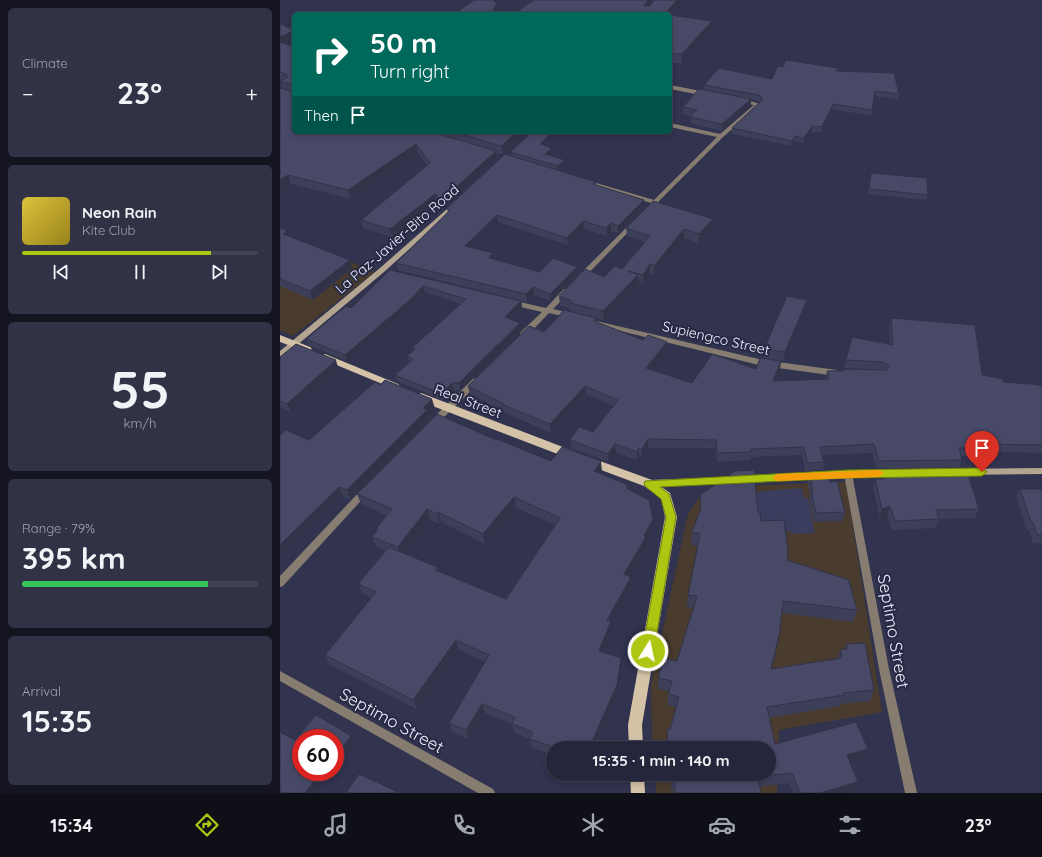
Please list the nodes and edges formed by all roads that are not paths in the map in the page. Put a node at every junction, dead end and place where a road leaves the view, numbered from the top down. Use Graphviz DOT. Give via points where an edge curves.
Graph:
graph roads {
  1 [pos="672,87"];
  2 [pos="714,96"];
  3 [pos="736,100"];
  4 [pos="672,125"];
  5 [pos="721,136"];
  6 [pos="587,183"];
  7 [pos="460,200"];
  8 [pos="655,202"];
  9 [pos="644,213"];
  10 [pos="639,218"];
  11 [pos="502,300"];
  12 [pos="548,311"];
  13 [pos="280,338"];
  14 [pos="520,338"];
  15 [pos="293,344"];
  16 [pos="280,355"];
  17 [pos="849,373"];
  18 [pos="481,376"];
  19 [pos="448,408"];
  20 [pos="426,430"];
  21 [pos="1042,471"];
  22 [pos="949,472"];
  23 [pos="902,473"];
  24 [pos="848,474"];
  25 [pos="648,483"];
  26 [pos="371,485"];
  27 [pos="280,583"];
  28 [pos="280,676"];
  29 [pos="636,741"];
  30 [pos="638,781"];
  31 [pos="489,793"];
  32 [pos="638,793"];
  33 [pos="911,793"];
  1 -- 2 [label="street"];
  3 -- 5 [label="street" via="758,104"];
  4 -- 5 [label="street"];
  5 -- 8 [label="street"];
  6 -- 8 [label="street"];
  7 -- 15 [label="street, La Paz-Javier-Bito Road" via="386,271"];
  8 -- 9 [label="street"];
  10 -- 12 [label="street"];
  11 -- 12 [label="street, Supiengco Street"];
  12 -- 14 [label="street"];
  12 -- 17 [label="street, Supiengco Street" via="763,363"];
  13 -- 15 [label="main road, Real Street"];
  15 -- 16 [label="street, La Paz-Javier-Bito Road"];
  15 -- 19 [label="main road, Real Street"];
  18 -- 19 [label="street"];
  19 -- 20 [label="street"];
  19 -- 25 [label="main road, Real Street"];
  21 -- 22 [label="street"];
  23 -- 24 [label="street"];
  24 -- 25 [label="street"];
  24 -- 33 [label="street, Septimo Street" via="884,669"];
  25 -- 29 [label="main road, Real Street" via="666,496 671,517 635,725"];
  26 -- 27 [label="street"];
  28 -- 31 [label="street, Septimo Street"];
  30 -- 32 [label="main road"];
}
